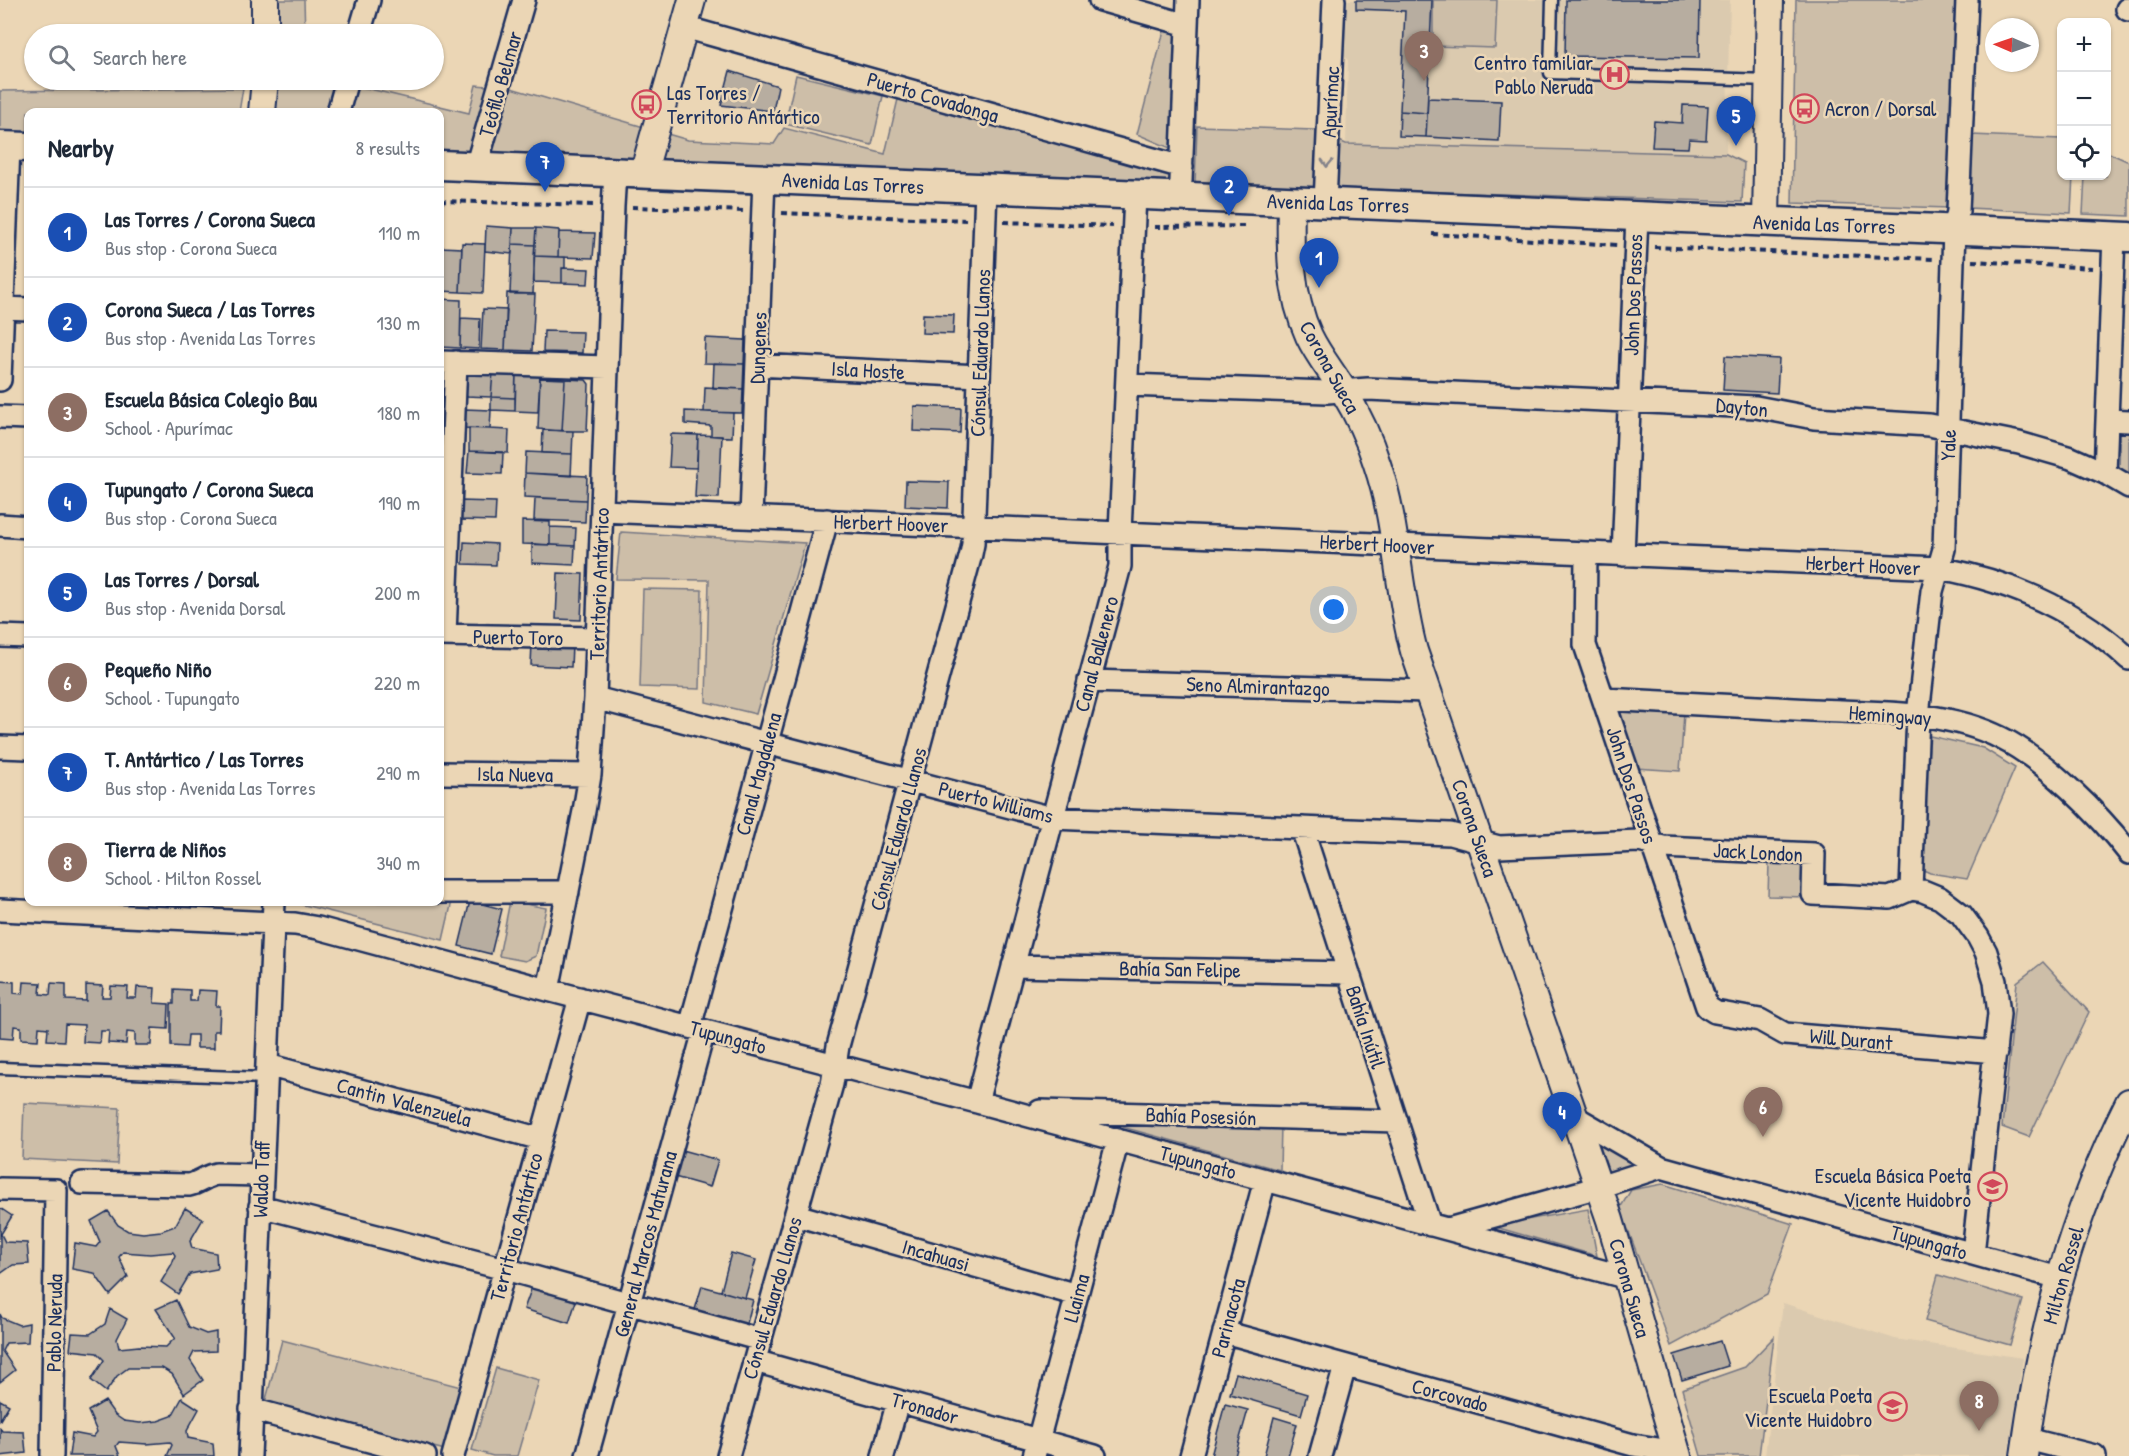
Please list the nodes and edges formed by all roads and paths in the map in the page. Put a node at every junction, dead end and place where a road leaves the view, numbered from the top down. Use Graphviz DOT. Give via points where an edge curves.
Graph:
graph roads {
  1 [pos="265,0"];
  2 [pos="369,0"];
  3 [pos="524,0"];
  4 [pos="692,0"];
  5 [pos="1100,0"];
  6 [pos="1188,0"];
  7 [pos="1334,0"];
  8 [pos="1551,0"];
  9 [pos="1770,0"];
  10 [pos="1967,0"];
  11 [pos="265,24"];
  12 [pos="362,24"];
  13 [pos="1187,25"];
  14 [pos="684,27"];
  15 [pos="1768,80"];
  16 [pos="264,90"];
  17 [pos="344,90"];
  18 [pos="262,108"];
  19 [pos="339,108"];
  20 [pos="13,146"];
  21 [pos="444,165"];
  22 [pos="476,167"];
  23 [pos="1182,167"];
  24 [pos="629,174"];
  25 [pos="764,179"];
  26 [pos="4,184"];
  27 [pos="986,189"];
  28 [pos="1135,195"];
  29 [pos="1181,197"];
  30 [pos="1291,202"];
  31 [pos="1325,203"];
  32 [pos="1637,216"];
  33 [pos="1766,221"];
  34 [pos="1954,229"];
  35 [pos="2122,236"];
  36 [pos="3,308"];
  37 [pos="24,309"];
  38 [pos="448,362"];
  39 [pos="757,365"];
  40 [pos="607,367"];
  41 [pos="979,376"];
  42 [pos="0,380"];
  43 [pos="1126,385"];
  44 [pos="1343,391"];
  45 [pos="1629,400"];
  46 [pos="0,417"];
  47 [pos="24,418"];
  48 [pos="2107,420"];
  49 [pos="2129,421"];
  50 [pos="1948,429"];
  51 [pos="2105,473"];
  52 [pos="2129,487"];
  53 [pos="602,511"];
  54 [pos="751,517"];
  55 [pos="827,520"];
  56 [pos="0,525"];
  57 [pos="24,526"];
  58 [pos="974,526"];
  59 [pos="1120,532"];
  60 [pos="444,544"];
  61 [pos="1396,545"];
  62 [pos="1586,553"];
  63 [pos="1623,555"];
  64 [pos="1940,568"];
  65 [pos="444,635"];
  66 [pos="0,636"];
  67 [pos="24,637"];
  68 [pos="597,638"];
  69 [pos="2129,659"];
  70 [pos="1089,681"];
  71 [pos="1427,691"];
  72 [pos="595,698"];
  73 [pos="1604,699"];
  74 [pos="1918,715"];
  75 [pos="767,743"];
  76 [pos="0,747"];
  77 [pos="24,748"];
  78 [pos="444,773"];
  79 [pos="590,775"];
  80 [pos="911,781"];
  81 [pos="1052,818"];
  82 [pos="1302,828"];
  83 [pos="1480,841"];
  84 [pos="1651,844"];
  85 [pos="2129,853"];
  86 [pos="1911,889"];
  87 [pos="444,892"];
  88 [pos="568,892"];
  89 [pos="274,906"];
  90 [pos="115,908"];
  91 [pos="0,910"];
  92 [pos="273,923"];
  93 [pos="1013,966"];
  94 [pos="1348,973"];
  95 [pos="548,990"];
  96 [pos="580,998"];
  97 [pos="1711,1010"];
  98 [pos="697,1029"];
  99 [pos="1996,1052"];
  100 [pos="835,1065"];
  101 [pos="0,1068"];
  102 [pos="266,1072"];
  103 [pos="976,1102"];
  104 [pos="2129,1102"];
  105 [pos="1006,1110"];
  106 [pos="1575,1117"];
  107 [pos="1396,1121"];
  108 [pos="541,1139"];
  109 [pos="1118,1140"];
  110 [pos="1661,1167"];
  111 [pos="261,1175"];
  112 [pos="1264,1180"];
  113 [pos="82,1182"];
  114 [pos="1599,1187"];
  115 [pos="0,1189"];
  116 [pos="260,1206"];
  117 [pos="796,1215"];
  118 [pos="1438,1227"];
  119 [pos="1973,1254"];
  120 [pos="505,1269"];
  121 [pos="1628,1278"];
  122 [pos="2059,1278"];
  123 [pos="1077,1295"];
  124 [pos="629,1304"];
  125 [pos="1224,1332"];
  126 [pos="761,1340"];
  127 [pos="755,1360"];
  128 [pos="1345,1366"];
  129 [pos="898,1401"];
  130 [pos="251,1409"];
  131 [pos="2025,1447"];
  132 [pos="1036,1448"];
  133 [pos="1677,1454"];
  134 [pos="52,1456"];
  135 [pos="250,1456"];
  136 [pos="425,1456"];
  137 [pos="453,1456"];
  138 [pos="587,1456"];
  139 [pos="728,1456"];
  140 [pos="883,1456"];
  141 [pos="1095,1456"];
  142 [pos="1191,1456"];
  143 [pos="1320,1456"];
  144 [pos="2095,1456"];
  1 -- 11 [label="street"];
  2 -- 12 [label="street"];
  3 -- 22 [label="street, Teófilo Belmar"];
  4 -- 14 [label="street, Territorio Antártico"];
  5 -- 13 [label="street"];
  6 -- 13 [label="street"];
  7 -- 31 [label="street, Apurímac, one-way"];
  8 -- 15 [label="lane" via="1550,74"];
  9 -- 15 [label="street"];
  10 -- 34 [label="street, Yale"];
  13 -- 23 [label="street"];
  14 -- 23 [label="street, Puerto Covadonga"];
  14 -- 24 [label="street, Territorio Antártico"];
  15 -- 33 [label="street"];
  16 -- 18 [label="street"];
  17 -- 19 [label="street"];
  20 -- 26 [label="street"];
  21 -- 22 [label="main road, Avenida Las Torres"];
  22 -- 24 [label="main road, Avenida Las Torres"];
  23 -- 29 [label="street"];
  24 -- 25 [label="main road, Avenida Las Torres"];
  24 -- 40 [label="street, Territorio Antártico"];
  25 -- 27 [label="main road, Avenida Las Torres"];
  25 -- 39 [label="street, Dungenes"];
  26 -- 36 [label="street"];
  27 -- 28 [label="main road, Avenida Las Torres"];
  27 -- 41 [label="street, Cónsul Eduardo Llanos"];
  28 -- 29 [label="main road, Avenida Las Torres"];
  28 -- 43 [label="street, Canal Ballenero"];
  29 -- 30 [label="main road, Avenida Las Torres"];
  30 -- 31 [label="main road, Avenida Las Torres"];
  30 -- 44 [label="street, Corona Sueca" via="1291,270 1298,307 1310,339"];
  31 -- 32 [label="main road, Avenida Las Torres"];
  32 -- 33 [label="main road, Avenida Las Torres"];
  32 -- 45 [label="street, John Dos Passos"];
  33 -- 34 [label="main road, Avenida Las Torres"];
  34 -- 35 [label="main road, Avenida Las Torres"];
  34 -- 50 [label="street, Yale"];
  35 -- 48 [label="street"];
  36 -- 37 [label="street"];
  36 -- 42 [label="street"];
  38 -- 40 [label="street"];
  38 -- 60 [label="street"];
  39 -- 41 [label="street, Isla Hoste"];
  39 -- 54 [label="street, Dungenes"];
  40 -- 53 [label="street, Territorio Antártico"];
  41 -- 58 [label="street, Cónsul Eduardo Llanos"];
  43 -- 44 [label="street"];
  43 -- 59 [label="street, Canal Ballenero"];
  44 -- 45 [label="street, Dayton"];
  44 -- 61 [label="street, Corona Sueca" via="1358,415 1377,463"];
  45 -- 50 [label="street, Dayton" via="1756,407 1814,418"];
  45 -- 63 [label="street, John Dos Passos"];
  46 -- 47 [label="street"];
  48 -- 49 [label="street"];
  48 -- 51 [label="street"];
  50 -- 51 [label="street, Dayton" via="2046,450"];
  50 -- 64 [label="street, Yale"];
  51 -- 52 [label="street, Dayton"];
  53 -- 54 [label="street, Herbert Hoover"];
  53 -- 68 [label="street, Territorio Antártico"];
  54 -- 55 [label="street, Herbert Hoover"];
  55 -- 58 [label="street, Herbert Hoover"];
  55 -- 75 [label="street, Canal Magdalena"];
  56 -- 57 [label="street"];
  58 -- 59 [label="street, Herbert Hoover"];
  58 -- 80 [label="street, Cónsul Eduardo Llanos" via="971,554"];
  59 -- 61 [label="street, Herbert Hoover"];
  59 -- 70 [label="street, Canal Ballenero" via="1120,566"];
  61 -- 62 [label="street, Herbert Hoover"];
  61 -- 71 [label="street, Corona Sueca" via="1409,633"];
  62 -- 63 [label="street, Herbert Hoover"];
  62 -- 73 [label="street, John Dos Passos" via="1585,645"];
  63 -- 64 [label="street, Herbert Hoover"];
  64 -- 69 [label="street, Herbert Hoover" via="2027,593 2074,617"];
  64 -- 74 [label="street, Yale" via="1932,591"];
  65 -- 68 [label="street, Puerto Toro"];
  66 -- 67 [label="street"];
  68 -- 72 [label="street, Territorio Antártico"];
  70 -- 71 [label="street, Seno Almirantazgo"];
  70 -- 81 [label="street, Canal Ballenero"];
  71 -- 83 [label="street, Corona Sueca"];
  72 -- 75 [label="street, Puerto Williams"];
  72 -- 79 [label="street, Territorio Antártico"];
  73 -- 74 [label="street, Hemingway"];
  73 -- 84 [label="street, John Dos Passos"];
  74 -- 85 [label="street, Hemingway" via="1971,726 2015,746 2071,791"];
  74 -- 86 [label="street, Yale"];
  75 -- 80 [label="street, Puerto Williams"];
  75 -- 98 [label="street, Canal Magdalena"];
  76 -- 77 [label="street"];
  78 -- 79 [label="street, Isla Nueva"];
  79 -- 88 [label="street, Territorio Antártico"];
  80 -- 81 [label="street, Puerto Williams"];
  80 -- 100 [label="street, Cónsul Eduardo Llanos"];
  81 -- 82 [label="street, Puerto Williams"];
  81 -- 93 [label="street, Canal Ballenero"];
  82 -- 83 [label="street, Puerto Williams" via="1450,834"];
  82 -- 94 [label="street, Bahía Inútil"];
  83 -- 84 [label="street, Jack London" via="1499,847 1639,841"];
  83 -- 106 [label="street, Corona Sueca"];
  84 -- 86 [label="street, Jack London" via="1814,854 1813,894 1890,898"];
  84 -- 97 [label="street, John Dos Passos" via="1705,1004"];
  86 -- 99 [label="street" via="1951,904 1982,944 1992,966 1998,998"];
  87 -- 88 [label="street"];
  88 -- 95 [label="street, Territorio Antártico"];
  89 -- 92 [label="street, Waldo Taff"];
  90 -- 91 [label="street, Tupungato"];
  90 -- 92 [label="street, Tupungato"];
  92 -- 95 [label="street, Tupungato" via="318,928"];
  92 -- 102 [label="street, Waldo Taff"];
  93 -- 94 [label="street, Bahía San Felipe"];
  93 -- 103 [label="street, Canal Ballenero"];
  94 -- 107 [label="street, Bahía Inútil"];
  95 -- 96 [label="street, Tupungato"];
  96 -- 98 [label="street, Tupungato"];
  96 -- 108 [label="street, Territorio Antártico"];
  97 -- 99 [label="street, Will Durant" via="1755,1018 1785,1034"];
  98 -- 100 [label="street, Tupungato"];
  98 -- 124 [label="street, General Marcos Maturana"];
  99 -- 119 [label="street"];
  100 -- 103 [label="street, Tupungato"];
  100 -- 117 [label="street, Cónsul Eduardo Llanos"];
  101 -- 102 [label="lane"];
  102 -- 108 [label="street, Cantin Valenzuela"];
  102 -- 111 [label="street, Waldo Taff"];
  103 -- 105 [label="street, Tupungato"];
  104 -- 122 [label="street, Milton Rossel" via="2091,1185"];
  105 -- 107 [label="street, Bahía Posesión"];
  105 -- 109 [label="street, Tupungato"];
  106 -- 110 [label="street, Tupungato"];
  106 -- 114 [label="street, Corona Sueca"];
  107 -- 118 [label="street, Bahía Inútil"];
  108 -- 120 [label="street, Territorio Antártico"];
  109 -- 112 [label="street, Tupungato"];
  109 -- 123 [label="street, Llaima"];
  110 -- 114 [label="street"];
  110 -- 119 [label="street, Tupungato"];
  111 -- 113 [label="street" via="216,1174 189,1185"];
  111 -- 116 [label="street, Waldo Taff"];
  112 -- 118 [label="street, Tupungato"];
  112 -- 125 [label="street, Parinacota"];
  114 -- 118 [label="street"];
  114 -- 121 [label="street, Corona Sueca"];
  115 -- 134 [label="street, Pablo Neruda" via="56,1190"];
  116 -- 120 [label="street"];
  116 -- 130 [label="street, Waldo Taff"];
  117 -- 123 [label="street, Incahuasi"];
  117 -- 126 [label="street, Cónsul Eduardo Llanos"];
  118 -- 121 [label="street, Tupungato"];
  119 -- 122 [label="street, Tupungato"];
  120 -- 124 [label="street"];
  120 -- 137 [label="street, Territorio Antártico"];
  121 -- 133 [label="street, Corona Sueca"];
  122 -- 131 [label="street, Milton Rossel"];
  123 -- 132 [label="street, Llaima"];
  124 -- 126 [label="street"];
  124 -- 138 [label="street, General Marcos Maturana"];
  125 -- 128 [label="street, Corcovado"];
  125 -- 142 [label="street, Parinacota"];
  126 -- 127 [label="street, Cónsul Eduardo Llanos"];
  127 -- 129 [label="street, Tronador"];
  127 -- 139 [label="street, Cónsul Eduardo Llanos"];
  128 -- 133 [label="street, Corcovado"];
  128 -- 143 [label="street"];
  129 -- 132 [label="street, Tronador"];
  129 -- 140 [label="street"];
  130 -- 135 [label="street, Waldo Taff"];
  130 -- 136 [label="street"];
  131 -- 144 [label="street"];
  132 -- 141 [label="street, Tronador"];
}
